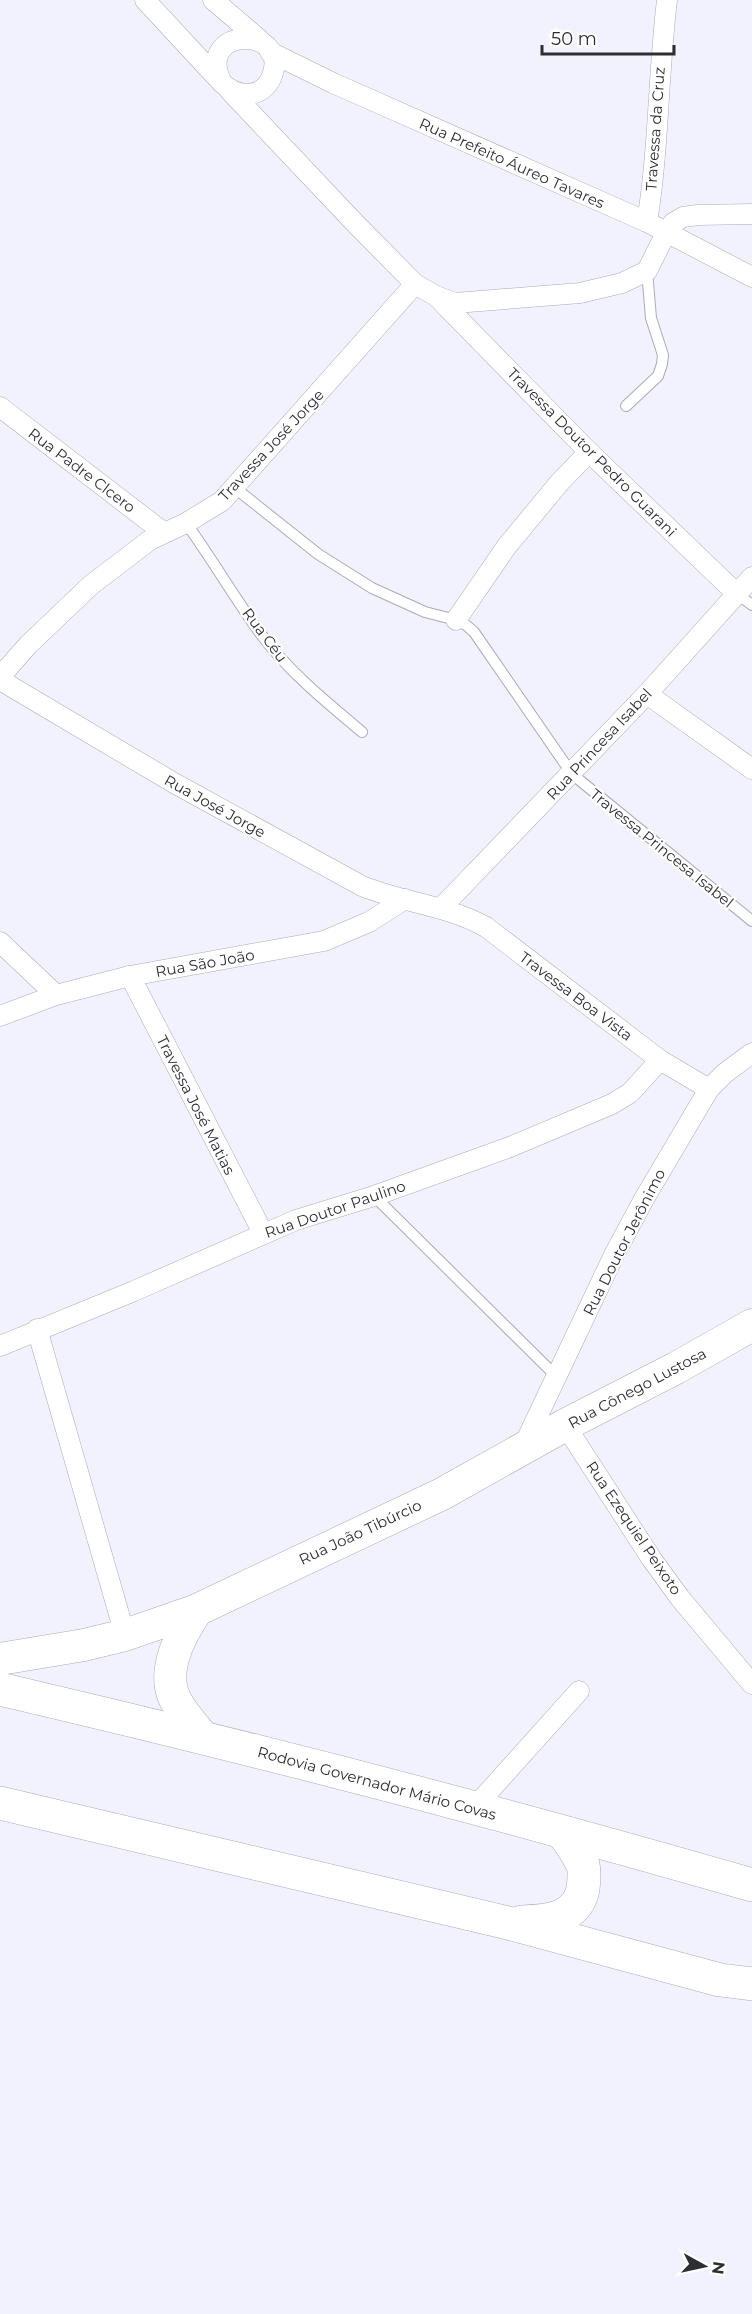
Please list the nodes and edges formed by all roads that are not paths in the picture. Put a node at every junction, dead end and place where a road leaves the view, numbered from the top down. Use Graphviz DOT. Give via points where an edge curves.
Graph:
graph roads {
  1 [pos="145,0"];
  2 [pos="213,0"];
  3 [pos="667,0"];
  4 [pos="268,49"];
  5 [pos="226,87"];
  6 [pos="752,214"];
  7 [pos="647,222"];
  8 [pos="666,233"];
  9 [pos="647,271"];
  10 [pos="752,277"];
  11 [pos="415,284"];
  12 [pos="436,296"];
  13 [pos="626,406"];
  14 [pos="0,407"];
  15 [pos="590,452"];
  16 [pos="235,489"];
  17 [pos="186,523"];
  18 [pos="163,532"];
  19 [pos="752,577"];
  20 [pos="744,599"];
  21 [pos="456,621"];
  22 [pos="0,678"];
  23 [pos="647,694"];
  24 [pos="362,732"];
  25 [pos="752,769"];
  26 [pos="572,774"];
  27 [pos="405,899"];
  28 [pos="441,908"];
  29 [pos="752,921"];
  30 [pos="0,942"];
  31 [pos="130,976"];
  32 [pos="56,995"];
  33 [pos="0,1016"];
  34 [pos="750,1057"];
  35 [pos="660,1060"];
  36 [pos="709,1089"];
  37 [pos="374,1196"];
  38 [pos="263,1233"];
  39 [pos="752,1325"];
  40 [pos="37,1329"];
  41 [pos="2,1342"];
  42 [pos="557,1377"];
  43 [pos="565,1425"];
  44 [pos="522,1450"];
  45 [pos="197,1610"];
  46 [pos="125,1635"];
  47 [pos="0,1659"];
  48 [pos="752,1684"];
  49 [pos="0,1689"];
  50 [pos="579,1691"];
  51 [pos="203,1737"];
  52 [pos="0,1803"];
  53 [pos="474,1808"];
  54 [pos="563,1833"];
  55 [pos="752,1885"];
  56 [pos="508,1923"];
  57 [pos="752,1984"];
  1 -- 5 [label="street"];
  2 -- 4 [label="street, Rua Prefeito Áureo Tavares"];
  3 -- 7 [label="street, Travessa da Cruz"];
  4 -- 5 [label="street" via="274,70 265,87 248,95"];
  4 -- 5 [label="street" via="249,37 231,41 218,56 218,75"];
  4 -- 7 [label="street, Rua Prefeito Áureo Tavares" via="342,87"];
  5 -- 11 [label="street"];
  6 -- 8 [label="street" via="683,217"];
  7 -- 8 [label="street, Rua Prefeito Áureo Tavares"];
  8 -- 9 [label="street"];
  8 -- 10 [label="street, Rua Prefeito Áureo Tavares"];
  9 -- 12 [label="street" via="622,283 580,292 463,304"];
  9 -- 13 [label="lane" via="651,318 663,355 662,364 658,376"];
  11 -- 12 [label="street"];
  11 -- 16 [label="street, Travessa José Jorge"];
  12 -- 15 [label="street, Travessa Doutor Pedro Guarani"];
  14 -- 18 [label="street, Rua Padre Clcero"];
  15 -- 20 [label="street, Travessa Doutor Pedro Guarani"];
  15 -- 21 [label="street" via="507,546"];
  16 -- 17 [label="street, Travessa José Jorge"];
  16 -- 21 [label="lane" via="318,554 372,588"];
  17 -- 18 [label="street, Travessa José Jorge"];
  17 -- 24 [label="lane, Rua Céu" via="261,634 304,684"];
  18 -- 22 [label="street, Travessa José Jorge" via="77,596"];
  19 -- 20 [label="street, Rua Princesa Isabel"];
  20 -- 23 [label="street, Rua Princesa Isabel"];
  21 -- 26 [label="lane, Travessa Princesa Isabel" via="474,633"];
  22 -- 27 [label="street, Rua José Jorge" via="174,783 304,855 362,886"];
  23 -- 25 [label="street"];
  23 -- 26 [label="street, Rua Princesa Isabel"];
  26 -- 28 [label="street, Rua Princesa Isabel"];
  26 -- 29 [label="lane, Travessa Princesa Isabel"];
  27 -- 28 [label="street, Rua José Jorge"];
  27 -- 31 [label="street, Rua São João" via="369,922 324,941"];
  28 -- 35 [label="street, Travessa Boa Vista" via="486,927"];
  30 -- 32 [label="street"];
  31 -- 32 [label="street, Rua São João"];
  31 -- 38 [label="street, Travessa José Matias"];
  32 -- 33 [label="street, Rua São João"];
  34 -- 36 [label="street, Rua Doutor Jerônimo"];
  35 -- 36 [label="street, Travessa Boa Vista"];
  35 -- 37 [label="street, Rua Doutor Paulino" via="630,1093 612,1104 510,1147"];
  36 -- 42 [label="street, Rua Doutor Jerônimo" via="619,1246"];
  37 -- 38 [label="street, Rua Doutor Paulino"];
  37 -- 42 [label="lane"];
  38 -- 40 [label="street, Rua Doutor Paulino"];
  39 -- 43 [label="main road, Rua Cônego Lustosa"];
  40 -- 41 [label="street, Rua Doutor Paulino"];
  40 -- 46 [label="street"];
  42 -- 44 [label="street, Rua Doutor Jerônimo"];
  43 -- 44 [label="main road, Rua Cônego Lustosa"];
  43 -- 48 [label="street, Rua Ezequiel Peixoto" via="651,1558"];
  44 -- 45 [label="main road, Rua João Tibúrcio" via="442,1494"];
  45 -- 46 [label="main road, Rua João Tibúrcio"];
  45 -- 51 [label="main road" via="177,1645 171,1683 176,1701"];
  46 -- 47 [label="main road, Rua João Tibúrcio"];
  49 -- 51 [label="highway, Rodovia Governador Mário Covas"];
  50 -- 53 [label="street"];
  51 -- 53 [label="highway, Rodovia Governador Mário Covas"];
  52 -- 56 [label="highway"];
  53 -- 54 [label="highway, Rodovia Governador Mário Covas"];
  54 -- 55 [label="highway, Rodovia Governador Mário Covas"];
  54 -- 56 [label="highway" via="584,1869 581,1897 574,1908 550,1920"];
  56 -- 57 [label="highway" via="720,1980"];
}
